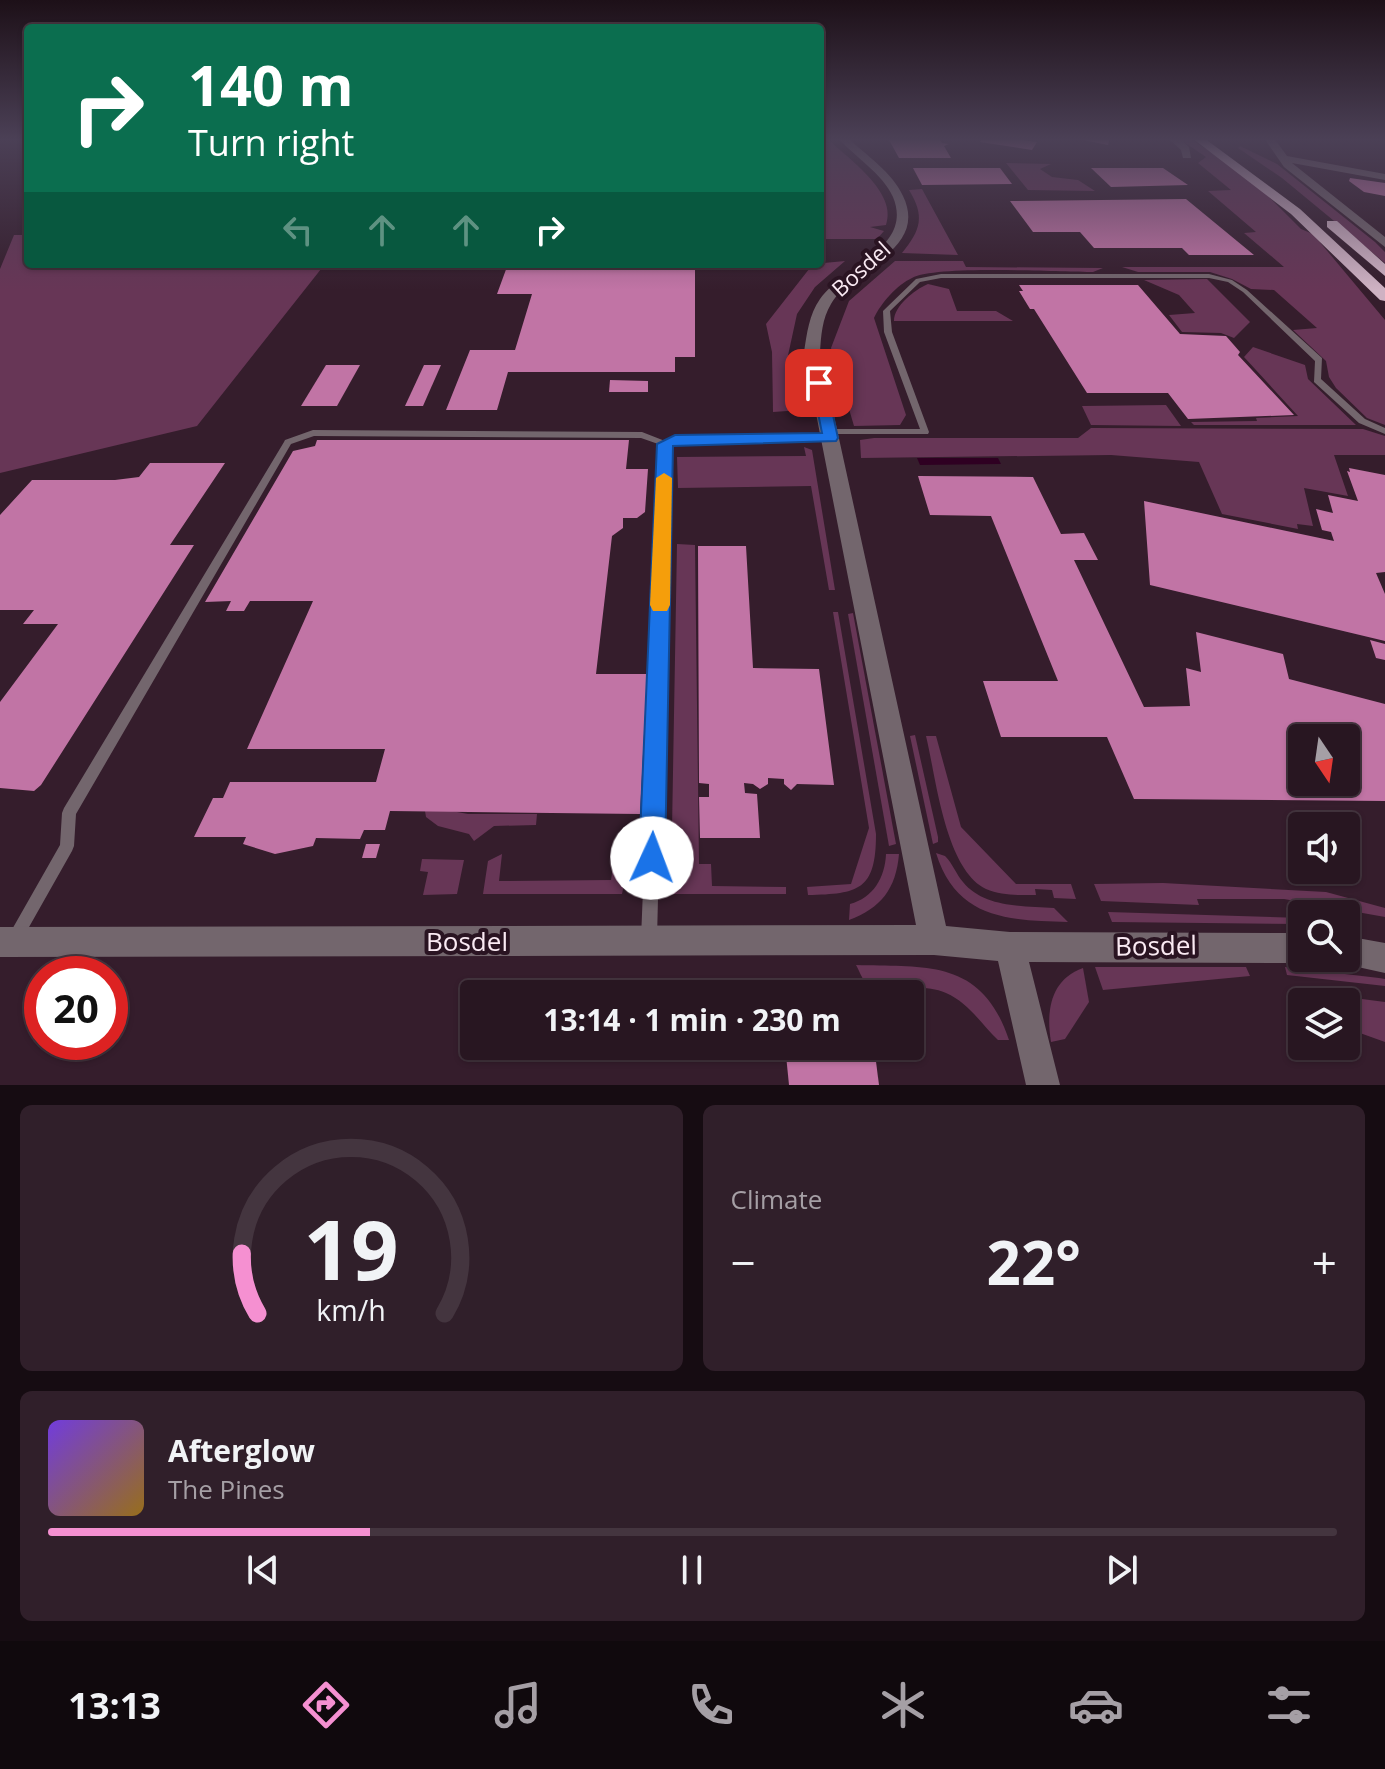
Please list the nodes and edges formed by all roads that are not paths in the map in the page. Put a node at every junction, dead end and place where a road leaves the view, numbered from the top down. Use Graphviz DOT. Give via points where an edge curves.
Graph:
graph roads {
  1 [pos="893,189"];
  2 [pos="1267,189"];
  3 [pos="1289,189"];
  4 [pos="1318,189"];
  5 [pos="1385,243"];
  6 [pos="1385,272"];
  7 [pos="1385,297"];
  8 [pos="1385,431"];
  9 [pos="830,435"];
  10 [pos="665,444"];
  11 [pos="934,940"];
  12 [pos="649,941"];
  13 [pos="6,942"];
  14 [pos="1010,947"];
  15 [pos="1288,948"];
  16 [pos="1360,954"];
  17 [pos="1385,958"];
  18 [pos="1043,1085"];
  1 -- 9 [label="street, Bosdel" via="906,213 904,229 829,297 815,321 812,352"];
  2 -- 7 [label="highway" via="1314,226"];
  3 -- 6 [label="highway"];
  4 -- 5 [label="street"];
  8 -- 9 [label="lane" via="1362,421 1317,380 1319,360 1230,281 1209,276 941,276 918,280 886,311 888,332 925,432"];
  9 -- 10 [label="lane" via="675,439"];
  9 -- 11 [label="street, Bosdel"];
  10 -- 12 [label="lane"];
  10 -- 13 [label="lane" via="642,435 328,433 288,442 69,813 67,846"];
  11 -- 12 [label="street, Bosdel"];
  11 -- 14 [label="street, Bosdel"];
  12 -- 13 [label="street, Bosdel"];
  14 -- 15 [label="street, Bosdel"];
  14 -- 18 [label="street"];
  16 -- 17 [label="street"];
}
